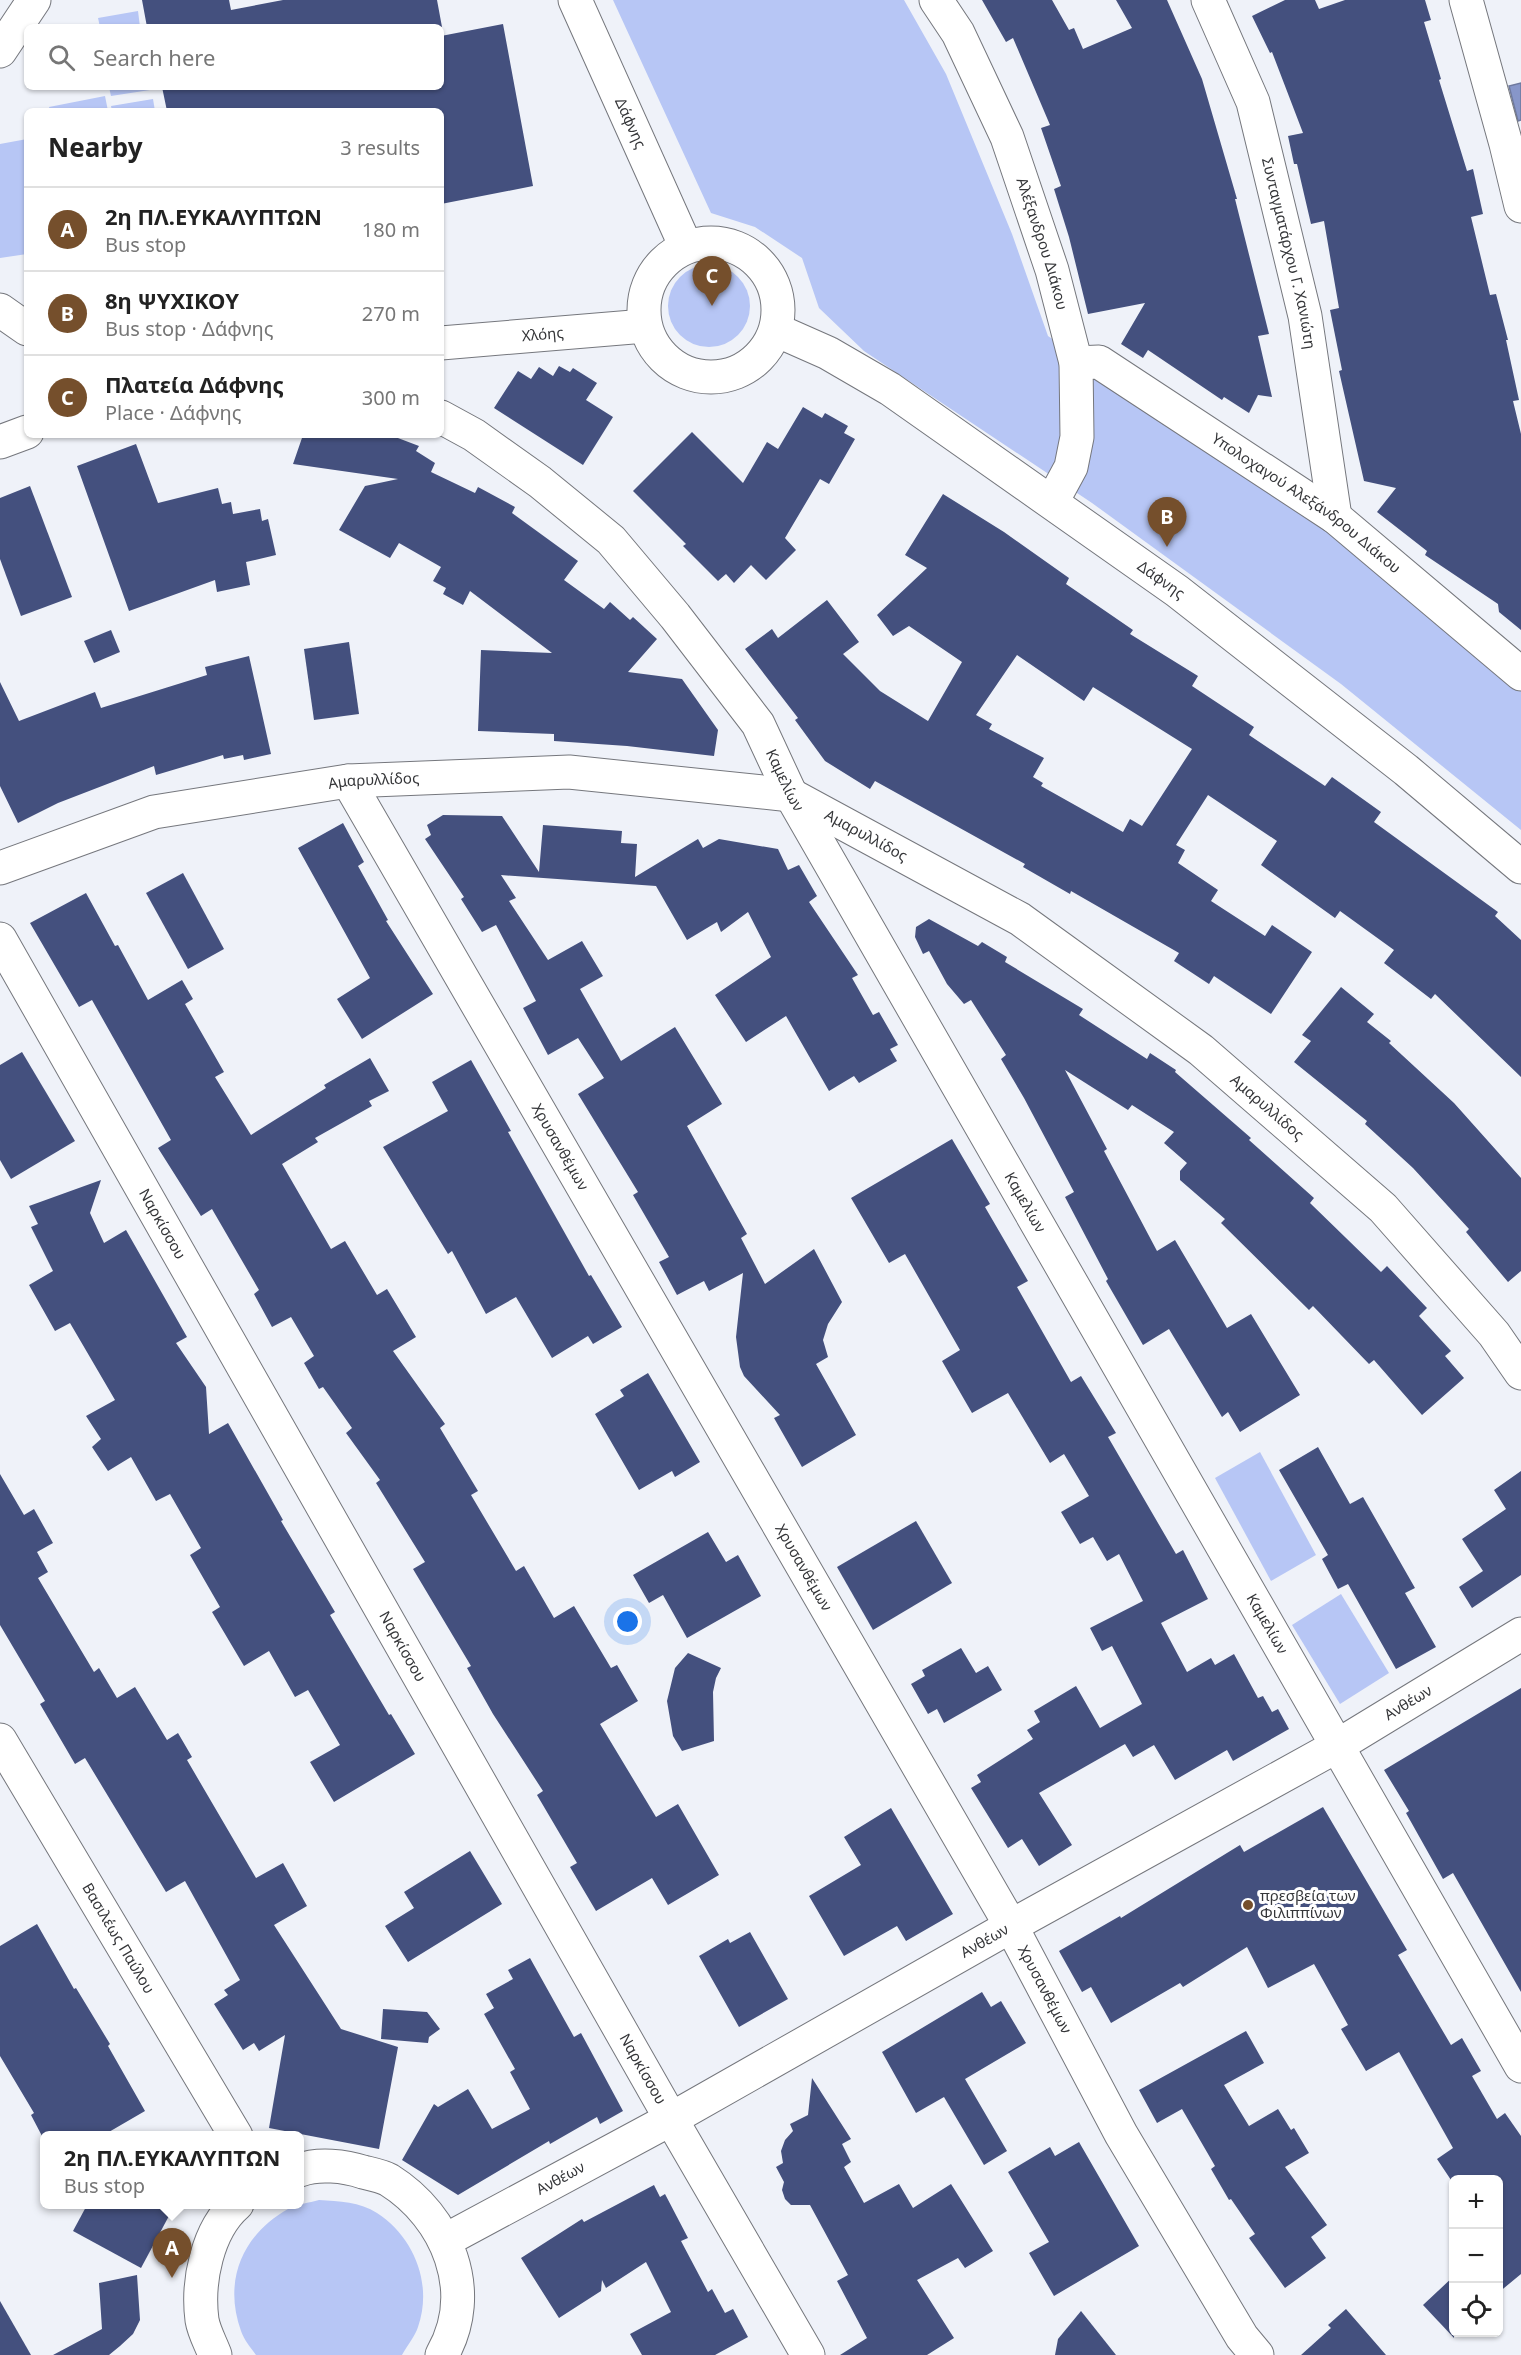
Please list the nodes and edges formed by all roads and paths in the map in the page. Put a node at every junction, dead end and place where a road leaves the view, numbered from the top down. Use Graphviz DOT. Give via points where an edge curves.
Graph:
graph roads {
  1 [pos="34,0"];
  2 [pos="575,0"];
  3 [pos="936,0"];
  4 [pos="1208,0"];
  5 [pos="1466,0"];
  6 [pos="0,51"];
  7 [pos="1521,207"];
  8 [pos="686,247"];
  9 [pos="0,310"];
  10 [pos="24,326"];
  11 [pos="645,326"];
  12 [pos="776,330"];
  13 [pos="444,343"];
  14 [pos="1076,363"];
  15 [pos="444,419"];
  16 [pos="24,433"];
  17 [pos="0,442"];
  18 [pos="1052,502"];
  19 [pos="1335,517"];
  20 [pos="1521,674"];
  21 [pos="348,780"];
  22 [pos="791,795"];
  23 [pos="1521,867"];
  24 [pos="0,868"];
  25 [pos="0,939"];
  26 [pos="1521,1373"];
  27 [pos="1521,1634"];
  28 [pos="0,1740"];
  29 [pos="1337,1746"];
  30 [pos="1011,1926"];
  31 [pos="1521,2066"];
  32 [pos="671,2120"];
  33 [pos="233,2131"];
  34 [pos="304,2169"];
  35 [pos="234,2209"];
  36 [pos="446,2240"];
  37 [pos="215,2355"];
  38 [pos="442,2355"];
  39 [pos="808,2355"];
  40 [pos="1257,2355"];
  1 -- 6 [label="street"];
  2 -- 8 [label="street, Δάφνης"];
  3 -- 14 [label="street, Αλέξανδρου Διάκου" via="958,33 1007,137 1052,270"];
  4 -- 19 [label="street, Συνταγματάρχου Γ. Χανιώτη" via="1253,102 1305,316"];
  5 -- 7 [label="street"];
  8 -- 11 [label="street" via="666,260 651,279 644,302"];
  8 -- 12 [label="street" via="708,242 729,244 748,253 765,268 775,287 779,309"];
  9 -- 10 [label="street"];
  11 -- 12 [label="street" via="668,363 687,374 709,378 730,375 750,365 766,350"];
  11 -- 13 [label="street, Χλόης"];
  12 -- 18 [label="street, Δάφνης" via="828,353 890,388"];
  14 -- 18 [label="street, Αλέξανδρου Διάκου" via="1077,437 1071,467"];
  14 -- 19 [label="street, Υπολοχαγού Αλεξάνδρου Διάκου" via="1099,362"];
  15 -- 22 [label="street, Καμελίων" via="540,482 611,540 758,724"];
  16 -- 17 [label="street"];
  18 -- 23 [label="street, Δάφνης" via="1205,612 1406,770"];
  19 -- 20 [label="street, Υπολοχαγού Αλεξάνδρου Διάκου"];
  21 -- 22 [label="street, Αμαρυλλίδος" via="569,772"];
  21 -- 24 [label="street, Αμαρυλλίδος" via="154,812"];
  21 -- 30 [label="street, Χρυσανθέμων"];
  22 -- 26 [label="street, Αμαρυλλίδος" via="1020,919 1201,1050 1383,1208 1494,1334"];
  22 -- 29 [label="street, Καμελίων"];
  25 -- 32 [label="street, Ναρκίσσου"];
  27 -- 29 [label="street, Ανθέων"];
  28 -- 33 [label="street, Βασιλέως Παύλου"];
  29 -- 30 [label="street, Ανθέων"];
  29 -- 31 [label="street, Καμελίων"];
  30 -- 32 [label="street, Ανθέων"];
  30 -- 40 [label="street, Χρυσανθέμων" via="1121,2134 1242,2337"];
  32 -- 36 [label="street, Ανθέων"];
  32 -- 39 [label="street, Ναρκίσσου"];
  34 -- 36 [label="street" via="347,2166 387,2179 421,2205"];
  35 -- 37 [label="street" via="210,2242 200,2282 202,2322"];
  36 -- 38 [label="street" via="456,2273 457,2309"];
}
